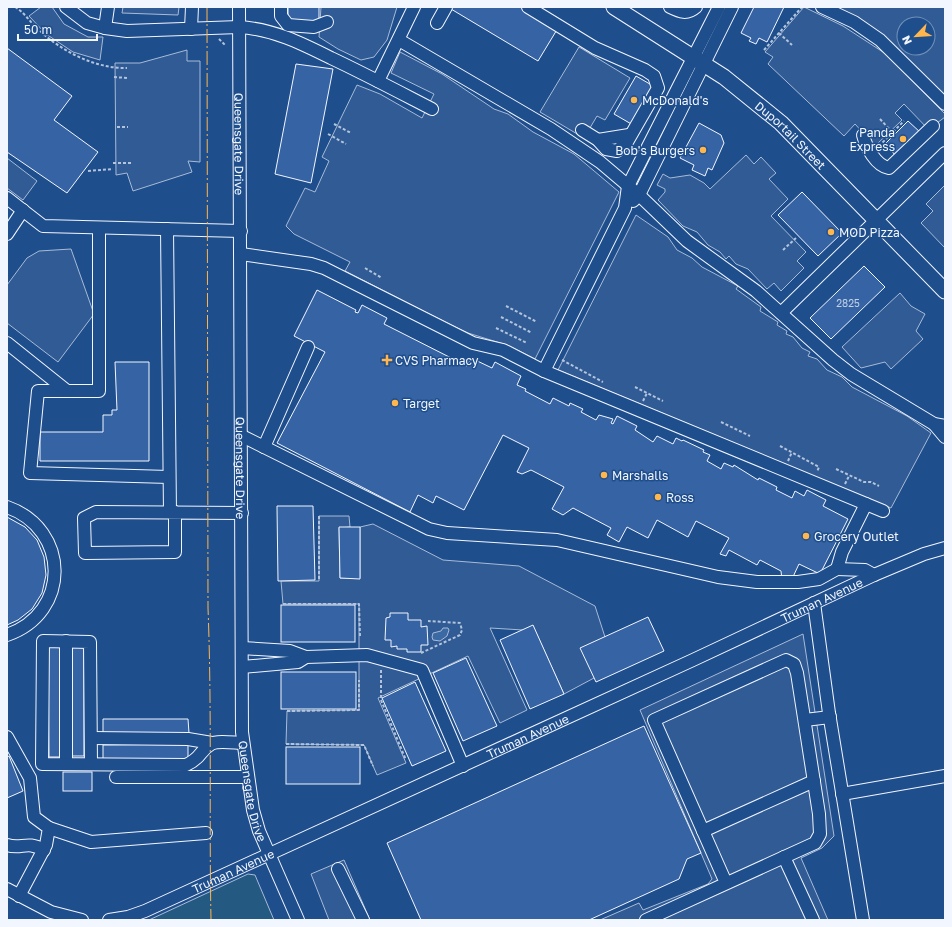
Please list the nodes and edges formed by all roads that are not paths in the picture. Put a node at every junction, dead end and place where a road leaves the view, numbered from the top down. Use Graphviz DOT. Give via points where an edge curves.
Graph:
graph roads {
  1 [pos="66,7"];
  2 [pos="99,7"];
  3 [pos="108,7"];
  4 [pos="192,7"];
  5 [pos="239,7"];
  6 [pos="281,7"];
  7 [pos="414,7"];
  8 [pos="446,7"];
  9 [pos="528,7"];
  10 [pos="614,7"];
  11 [pos="670,7"];
  12 [pos="696,7"];
  13 [pos="719,7"];
  14 [pos="732,7"];
  15 [pos="822,7"];
  16 [pos="327,22"];
  17 [pos="437,23"];
  18 [pos="102,27"];
  19 [pos="239,27"];
  20 [pos="191,29"];
  21 [pos="399,40"];
  22 [pos="699,61"];
  23 [pos="378,81"];
  24 [pos="945,104"];
  25 [pos="432,109"];
  26 [pos="933,126"];
  27 [pos="582,130"];
  28 [pos="863,135"];
  29 [pos="945,153"];
  30 [pos="628,186"];
  31 [pos="639,195"];
  32 [pos="7,198"];
  33 [pos="625,208"];
  34 [pos="22,210"];
  35 [pos="876,219"];
  36 [pos="98,228"];
  37 [pos="168,229"];
  38 [pos="241,231"];
  39 [pos="7,234"];
  40 [pos="241,254"];
  41 [pos="945,291"];
  42 [pos="781,313"];
  43 [pos="7,343"];
  44 [pos="308,347"];
  45 [pos="544,372"];
  46 [pos="68,391"];
  47 [pos="940,425"];
  48 [pos="242,436"];
  49 [pos="945,437"];
  50 [pos="264,447"];
  51 [pos="170,476"];
  52 [pos="866,504"];
  53 [pos="7,507"];
  54 [pos="883,511"];
  55 [pos="172,512"];
  56 [pos="242,513"];
  57 [pos="945,548"];
  58 [pos="837,569"];
  59 [pos="874,575"];
  60 [pos="814,603"];
  61 [pos="7,635"];
  62 [pos="66,642"];
  63 [pos="242,648"];
  64 [pos="306,656"];
  65 [pos="242,667"];
  66 [pos="830,718"];
  67 [pos="805,720"];
  68 [pos="7,737"];
  69 [pos="91,738"];
  70 [pos="212,743"];
  71 [pos="243,743"];
  72 [pos="66,764"];
  73 [pos="91,764"];
  74 [pos="463,766"];
  75 [pos="247,776"];
  76 [pos="945,776"];
  77 [pos="116,777"];
  78 [pos="814,781"];
  79 [pos="842,794"];
  80 [pos="49,828"];
  81 [pos="704,831"];
  82 [pos="206,833"];
  83 [pos="7,845"];
  84 [pos="44,850"];
  85 [pos="269,854"];
  86 [pos="784,857"];
  87 [pos="338,869"];
  88 [pos="726,883"];
  89 [pos="7,889"];
  90 [pos="19,896"];
  91 [pos="665,916"];
  92 [pos="82,920"];
  93 [pos="109,920"];
  94 [pos="298,920"];
  95 [pos="362,920"];
  96 [pos="646,920"];
  97 [pos="813,920"];
  98 [pos="863,920"];
  1 -- 18 [label="street" via="87,23"];
  2 -- 18 [label="street"];
  3 -- 18 [label="street"];
  4 -- 20 [label="street"];
  5 -- 19 [label="street, Queensgate Drive"];
  6 -- 16 [label="street" via="281,16 288,25 314,27"];
  7 -- 21 [label="street"];
  8 -- 17 [label="street"];
  9 -- 27 [label="street" via="595,48 654,76 658,88 629,136 598,140"];
  10 -- 22 [label="main road, Duportail Street"];
  11 -- 12 [label="street" via="686,12"];
  13 -- 22 [label="street"];
  14 -- 22 [label="street"];
  15 -- 24 [label="street" via="854,22 880,40"];
  18 -- 20 [label="street" via="125,31"];
  19 -- 20 [label="street"];
  19 -- 23 [label="street" via="278,33"];
  19 -- 38 [label="street, Queensgate Drive"];
  21 -- 23 [label="street"];
  21 -- 30 [label="street" via="564,137 600,162"];
  22 -- 30 [label="street"];
  22 -- 31 [label="street"];
  22 -- 35 [label="main road, Duportail Street" via="740,88 781,123"];
  23 -- 25 [label="street"];
  26 -- 28 [label="street" via="889,168 883,166 866,148"];
  29 -- 35 [label="street"];
  30 -- 31 [label="street"];
  30 -- 33 [label="street"];
  31 -- 33 [label="street"];
  31 -- 42 [label="street" via="687,241 756,291"];
  32 -- 34 [label="street"];
  33 -- 45 [label="street"];
  34 -- 36 [label="street" via="43,226"];
  34 -- 39 [label="street"];
  35 -- 41 [label="main road, Duportail Street"];
  35 -- 42 [label="street"];
  36 -- 37 [label="street"];
  36 -- 46 [label="street" via="99,392"];
  37 -- 38 [label="street"];
  37 -- 51 [label="street"];
  38 -- 40 [label="street, Queensgate Drive"];
  40 -- 45 [label="street" via="324,268 473,343 503,350"];
  40 -- 48 [label="street, Queensgate Drive"];
  42 -- 47 [label="street" via="826,355 851,374"];
  43 -- 46 [label="street"];
  44 -- 50 [label="street"];
  45 -- 52 [label="street"];
  46 -- 51 [label="street" via="38,391 30,473"];
  47 -- 49 [label="street"];
  48 -- 50 [label="street"];
  48 -- 56 [label="street, Queensgate Drive"];
  50 -- 58 [label="street" via="429,529 447,533 557,540 718,577 757,582 819,579"];
  51 -- 55 [label="street"];
  52 -- 54 [label="street"];
  52 -- 58 [label="street" via="842,552"];
  53 -- 61 [label="street" via="20,511 37,524 49,541 55,563 54,586 45,608 29,624"];
  55 -- 55 [label="street" via="96,512 84,518 85,554 175,552"];
  55 -- 56 [label="street"];
  56 -- 63 [label="street, Queensgate Drive"];
  57 -- 59 [label="street, Truman Avenue"];
  58 -- 59 [label="street" via="865,570"];
  59 -- 60 [label="street, Truman Avenue"];
  60 -- 66 [label="street"];
  60 -- 74 [label="street, Truman Avenue"];
  62 -- 69 [label="street" via="90,642"];
  62 -- 72 [label="street"];
  62 -- 72 [label="street" via="43,641 42,764"];
  63 -- 64 [label="street" via="290,651"];
  63 -- 65 [label="street, Queensgate Drive"];
  64 -- 65 [label="street" via="298,662"];
  64 -- 74 [label="street" via="367,655 422,670"];
  65 -- 71 [label="street, Queensgate Drive"];
  66 -- 67 [label="street"];
  66 -- 79 [label="street"];
  67 -- 78 [label="street"];
  67 -- 81 [label="street" via="797,673 794,664 786,660 654,720"];
  68 -- 80 [label="street" via="30,778 34,817"];
  69 -- 70 [label="street" via="188,738"];
  69 -- 73 [label="street"];
  70 -- 71 [label="street"];
  70 -- 73 [label="street" via="204,749 197,760 186,765"];
  71 -- 75 [label="street, Queensgate Drive"];
  72 -- 73 [label="street"];
  74 -- 85 [label="street, Truman Avenue"];
  75 -- 77 [label="street"];
  75 -- 85 [label="street, Queensgate Drive" via="253,810"];
  76 -- 79 [label="street"];
  78 -- 81 [label="street"];
  78 -- 86 [label="street" via="820,834 815,843"];
  79 -- 98 [label="street"];
  80 -- 82 [label="street" via="91,842"];
  80 -- 84 [label="street"];
  81 -- 88 [label="street"];
  83 -- 84 [label="street" via="14,847 34,844"];
  84 -- 90 [label="street"];
  85 -- 93 [label="street, Truman Avenue" via="145,911"];
  85 -- 94 [label="street, Queensgate Drive"];
  86 -- 88 [label="street"];
  86 -- 97 [label="street"];
  87 -- 95 [label="street"];
  88 -- 91 [label="street"];
  89 -- 90 [label="street"];
  90 -- 92 [label="street" via="51,912"];
  91 -- 96 [label="street"];
}
